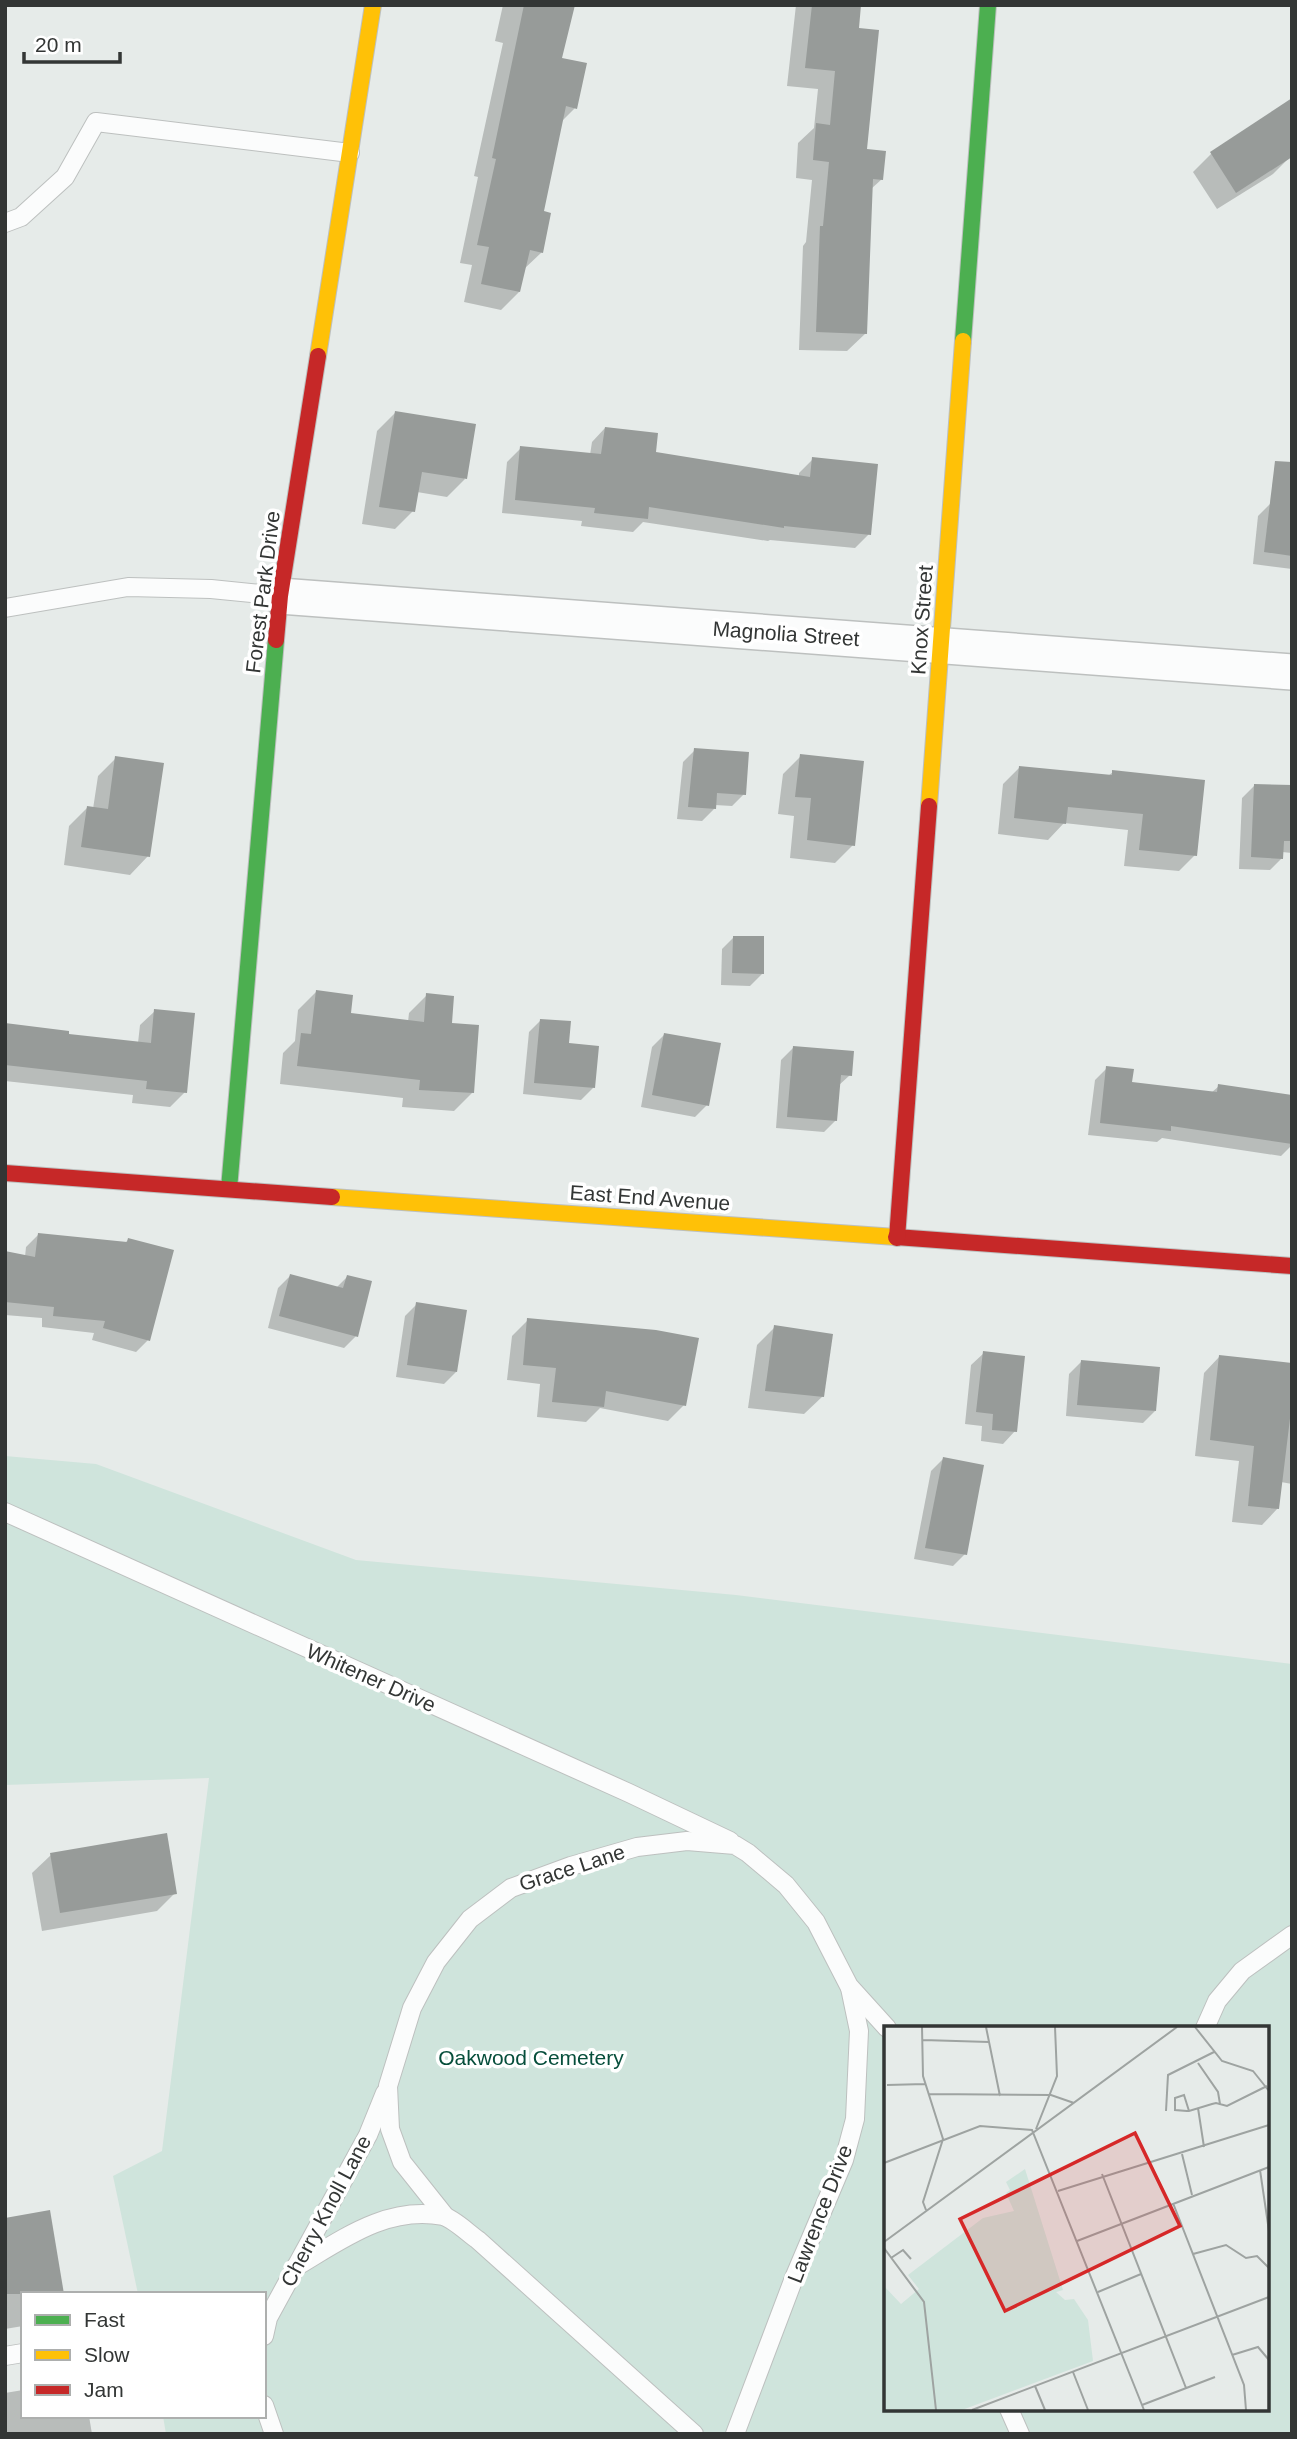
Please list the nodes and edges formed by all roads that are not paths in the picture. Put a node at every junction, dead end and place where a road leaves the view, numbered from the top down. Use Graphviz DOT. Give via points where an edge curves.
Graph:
graph roads {
  1 [pos="373,5"];
  2 [pos="988,5"];
  3 [pos="350,153"];
  4 [pos="5,223"];
  5 [pos="280,596"];
  6 [pos="5,608"];
  7 [pos="941,645"];
  8 [pos="1292,672"];
  9 [pos="5,1173"];
  10 [pos="229,1189"];
  11 [pos="897,1238"];
  12 [pos="1292,1266"];
  13 [pos="5,1512"];
  14 [pos="736,1845"];
  15 [pos="1292,1935"];
  16 [pos="849,1986"];
  17 [pos="885,2026"];
  18 [pos="1206,2026"];
  19 [pos="388,2086"];
  20 [pos="445,2217"];
  21 [pos="294,2268"];
  22 [pos="266,2327"];
  23 [pos="266,2411"];
  24 [pos="1010,2411"];
  25 [pos="274,2434"];
  26 [pos="694,2434"];
  27 [pos="735,2434"];
  28 [pos="1020,2434"];
  1 -- 3 [label="street, Forest Park Drive"];
  2 -- 7 [label="street, Knox Street"];
  3 -- 4 [label="lane" via="96,122 65,177 21,217"];
  3 -- 5 [label="street, Forest Park Drive"];
  5 -- 6 [label="lane" via="128,587"];
  5 -- 7 [label="street, Magnolia Street"];
  5 -- 10 [label="street, Forest Park Drive"];
  7 -- 8 [label="street, Magnolia Street"];
  7 -- 11 [label="street, Knox Street"];
  9 -- 10 [label="street, East End Avenue"];
  10 -- 11 [label="street, East End Avenue"];
  11 -- 12 [label="street, East End Avenue"];
  13 -- 14 [label="lane, Whitener Drive"];
  14 -- 16 [label="lane" via="786,1885 816,1922"];
  14 -- 19 [label="lane, Grace Lane" via="687,1841 637,1847 511,1888 470,1919 436,1962 412,2008"];
  15 -- 18 [label="lane" via="1242,1971 1217,2001"];
  16 -- 17 [label="lane"];
  16 -- 27 [label="lane, Lawrence Drive" via="859,2031 855,2119 844,2160"];
  19 -- 20 [label="lane, Grace Lane" via="390,2129 402,2162"];
  19 -- 21 [label="lane, Cherry Knoll Lane" via="368,2135"];
  20 -- 21 [label="lane" via="406,2214 374,2221"];
  20 -- 26 [label="lane, Grace Lane" via="478,2240"];
  21 -- 22 [label="lane, Cherry Knoll Lane"];
  23 -- 25 [label="lane"];
  24 -- 28 [label="lane"];
}
